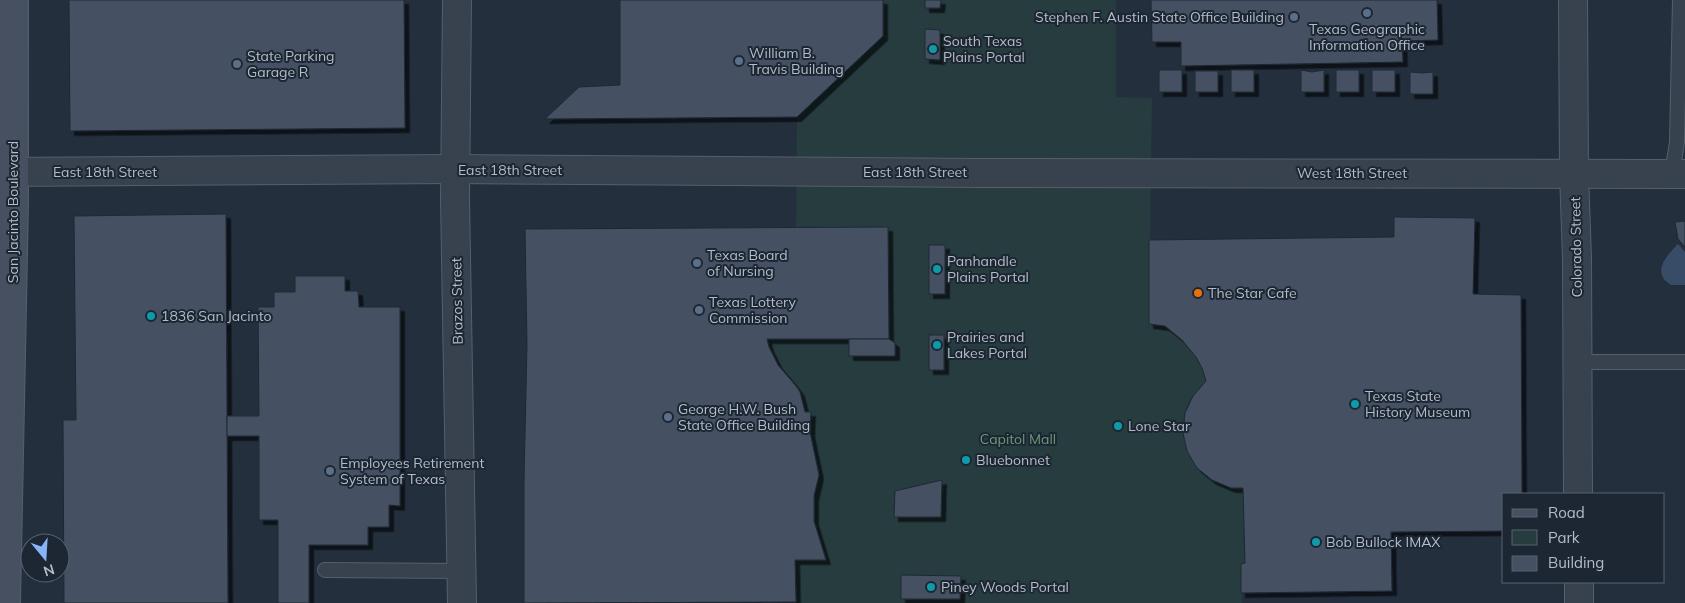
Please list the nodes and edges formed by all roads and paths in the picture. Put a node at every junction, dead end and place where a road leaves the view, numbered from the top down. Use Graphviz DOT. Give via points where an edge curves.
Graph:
graph roads {
  1 [pos="14,0"];
  2 [pos="457,0"];
  3 [pos="1573,0"];
  4 [pos="1680,0"];
  5 [pos="455,169"];
  6 [pos="7,172"];
  7 [pos="1020,173"];
  8 [pos="1574,174"];
  9 [pos="1679,174"];
  10 [pos="1577,362"];
  11 [pos="1685,362"];
  12 [pos="5,384"];
  13 [pos="1578,493"];
  14 [pos="325,570"];
  15 [pos="461,571"];
  16 [pos="1578,583"];
  17 [pos="6,603"];
  18 [pos="462,603"];
  19 [pos="1579,603"];
  1 -- 6 [label="main road, San Jacinto Boulevard"];
  2 -- 5 [label="street, Brazos Street"];
  3 -- 8 [label="street, Colorado Street"];
  4 -- 9 [label="lane"];
  5 -- 6 [label="street, East 18th Street"];
  5 -- 7 [label="street, East 18th Street"];
  5 -- 15 [label="street, Brazos Street"];
  6 -- 12 [label="main road, San Jacinto Boulevard"];
  7 -- 8 [label="street, West 18th Street"];
  8 -- 9 [label="street, West 18th Street"];
  8 -- 10 [label="street, Colorado Street"];
  10 -- 11 [label="lane"];
  10 -- 13 [label="street, Colorado Street"];
  12 -- 17 [label="main road, San Jacinto Boulevard"];
  14 -- 15 [label="lane"];
  15 -- 18 [label="street, Brazos Street"];
  16 -- 19 [label="street"];
}
